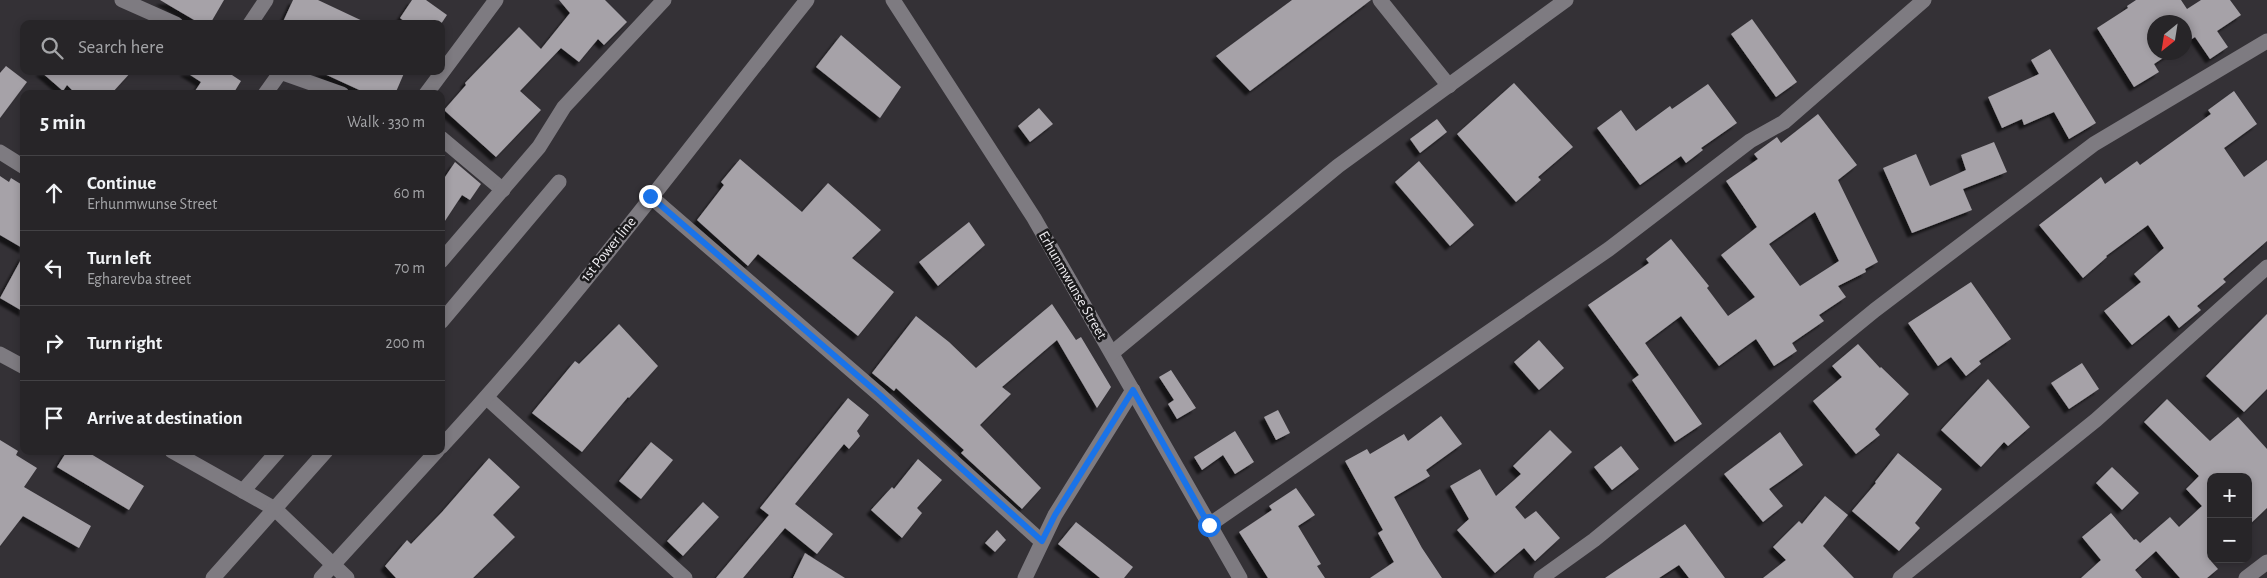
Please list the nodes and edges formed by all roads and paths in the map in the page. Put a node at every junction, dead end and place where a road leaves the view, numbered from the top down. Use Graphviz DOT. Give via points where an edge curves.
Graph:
graph roads {
  1 [pos="122,0"];
  2 [pos="266,0"];
  3 [pos="496,0"];
  4 [pos="664,0"];
  5 [pos="806,0"];
  6 [pos="893,0"];
  7 [pos="1380,0"];
  8 [pos="1566,0"];
  9 [pos="1924,0"];
  10 [pos="167,20"];
  11 [pos="253,20"];
  12 [pos="2267,41"];
  13 [pos="445,68"];
  14 [pos="276,75"];
  15 [pos="287,75"];
  16 [pos="440,75"];
  17 [pos="1449,86"];
  18 [pos="267,90"];
  19 [pos="330,90"];
  20 [pos="429,90"];
  21 [pos="445,141"];
  22 [pos="0,152"];
  23 [pos="20,164"];
  24 [pos="559,182"];
  25 [pos="503,190"];
  26 [pos="650,196"];
  27 [pos="445,257"];
  28 [pos="2267,267"];
  29 [pos="445,317"];
  30 [pos="1112,353"];
  31 [pos="0,354"];
  32 [pos="20,366"];
  33 [pos="1133,390"];
  34 [pos="486,398"];
  35 [pos="445,443"];
  36 [pos="179,455"];
  37 [pos="274,455"];
  38 [pos="322,455"];
  39 [pos="433,455"];
  40 [pos="243,491"];
  41 [pos="275,509"];
  42 [pos="1209,525"];
  43 [pos="1042,541"];
  44 [pos="2267,562"];
  45 [pos="333,564"];
  46 [pos="213,578"];
  47 [pos="321,578"];
  48 [pos="346,578"];
  49 [pos="686,578"];
  50 [pos="1025,578"];
  51 [pos="1240,578"];
  52 [pos="1541,578"];
  53 [pos="1900,578"];
  54 [pos="2246,578"];
  1 -- 10 [label="street"];
  2 -- 11 [label="street"];
  3 -- 13 [label="street"];
  4 -- 25 [label="street" via="564,107 538,147"];
  5 -- 26 [label="street, 1st Power line"];
  6 -- 30 [label="street, Erhunmwunse Street" via="1034,218"];
  7 -- 17 [label="street"];
  8 -- 17 [label="street"];
  9 -- 42 [label="street" via="1784,122 1750,141 1609,249"];
  12 -- 52 [label="street" via="2094,144 1875,310 1601,534"];
  14 -- 18 [label="street"];
  15 -- 19 [label="street"];
  16 -- 20 [label="street"];
  17 -- 30 [label="street" via="1338,166"];
  21 -- 25 [label="street"];
  22 -- 23 [label="street"];
  24 -- 29 [label="street"];
  25 -- 27 [label="street"];
  26 -- 34 [label="street, 1st Power line"];
  26 -- 43 [label="street" via="880,395"];
  28 -- 53 [label="street" via="2096,420"];
  30 -- 33 [label="street, Erhunmwunse Street"];
  31 -- 32 [label="street"];
  33 -- 42 [label="street, Erhunmwunse Street"];
  33 -- 43 [label="street"];
  34 -- 35 [label="street, 1st Power line"];
  34 -- 49 [label="street"];
  36 -- 40 [label="street"];
  37 -- 40 [label="street"];
  38 -- 41 [label="street"];
  39 -- 45 [label="street"];
  40 -- 41 [label="street"];
  41 -- 45 [label="street"];
  41 -- 46 [label="street"];
  42 -- 51 [label="street, Erhunmwunse Street"];
  43 -- 50 [label="street"];
  44 -- 54 [label="street"];
  45 -- 47 [label="street"];
  45 -- 48 [label="street"];
}
